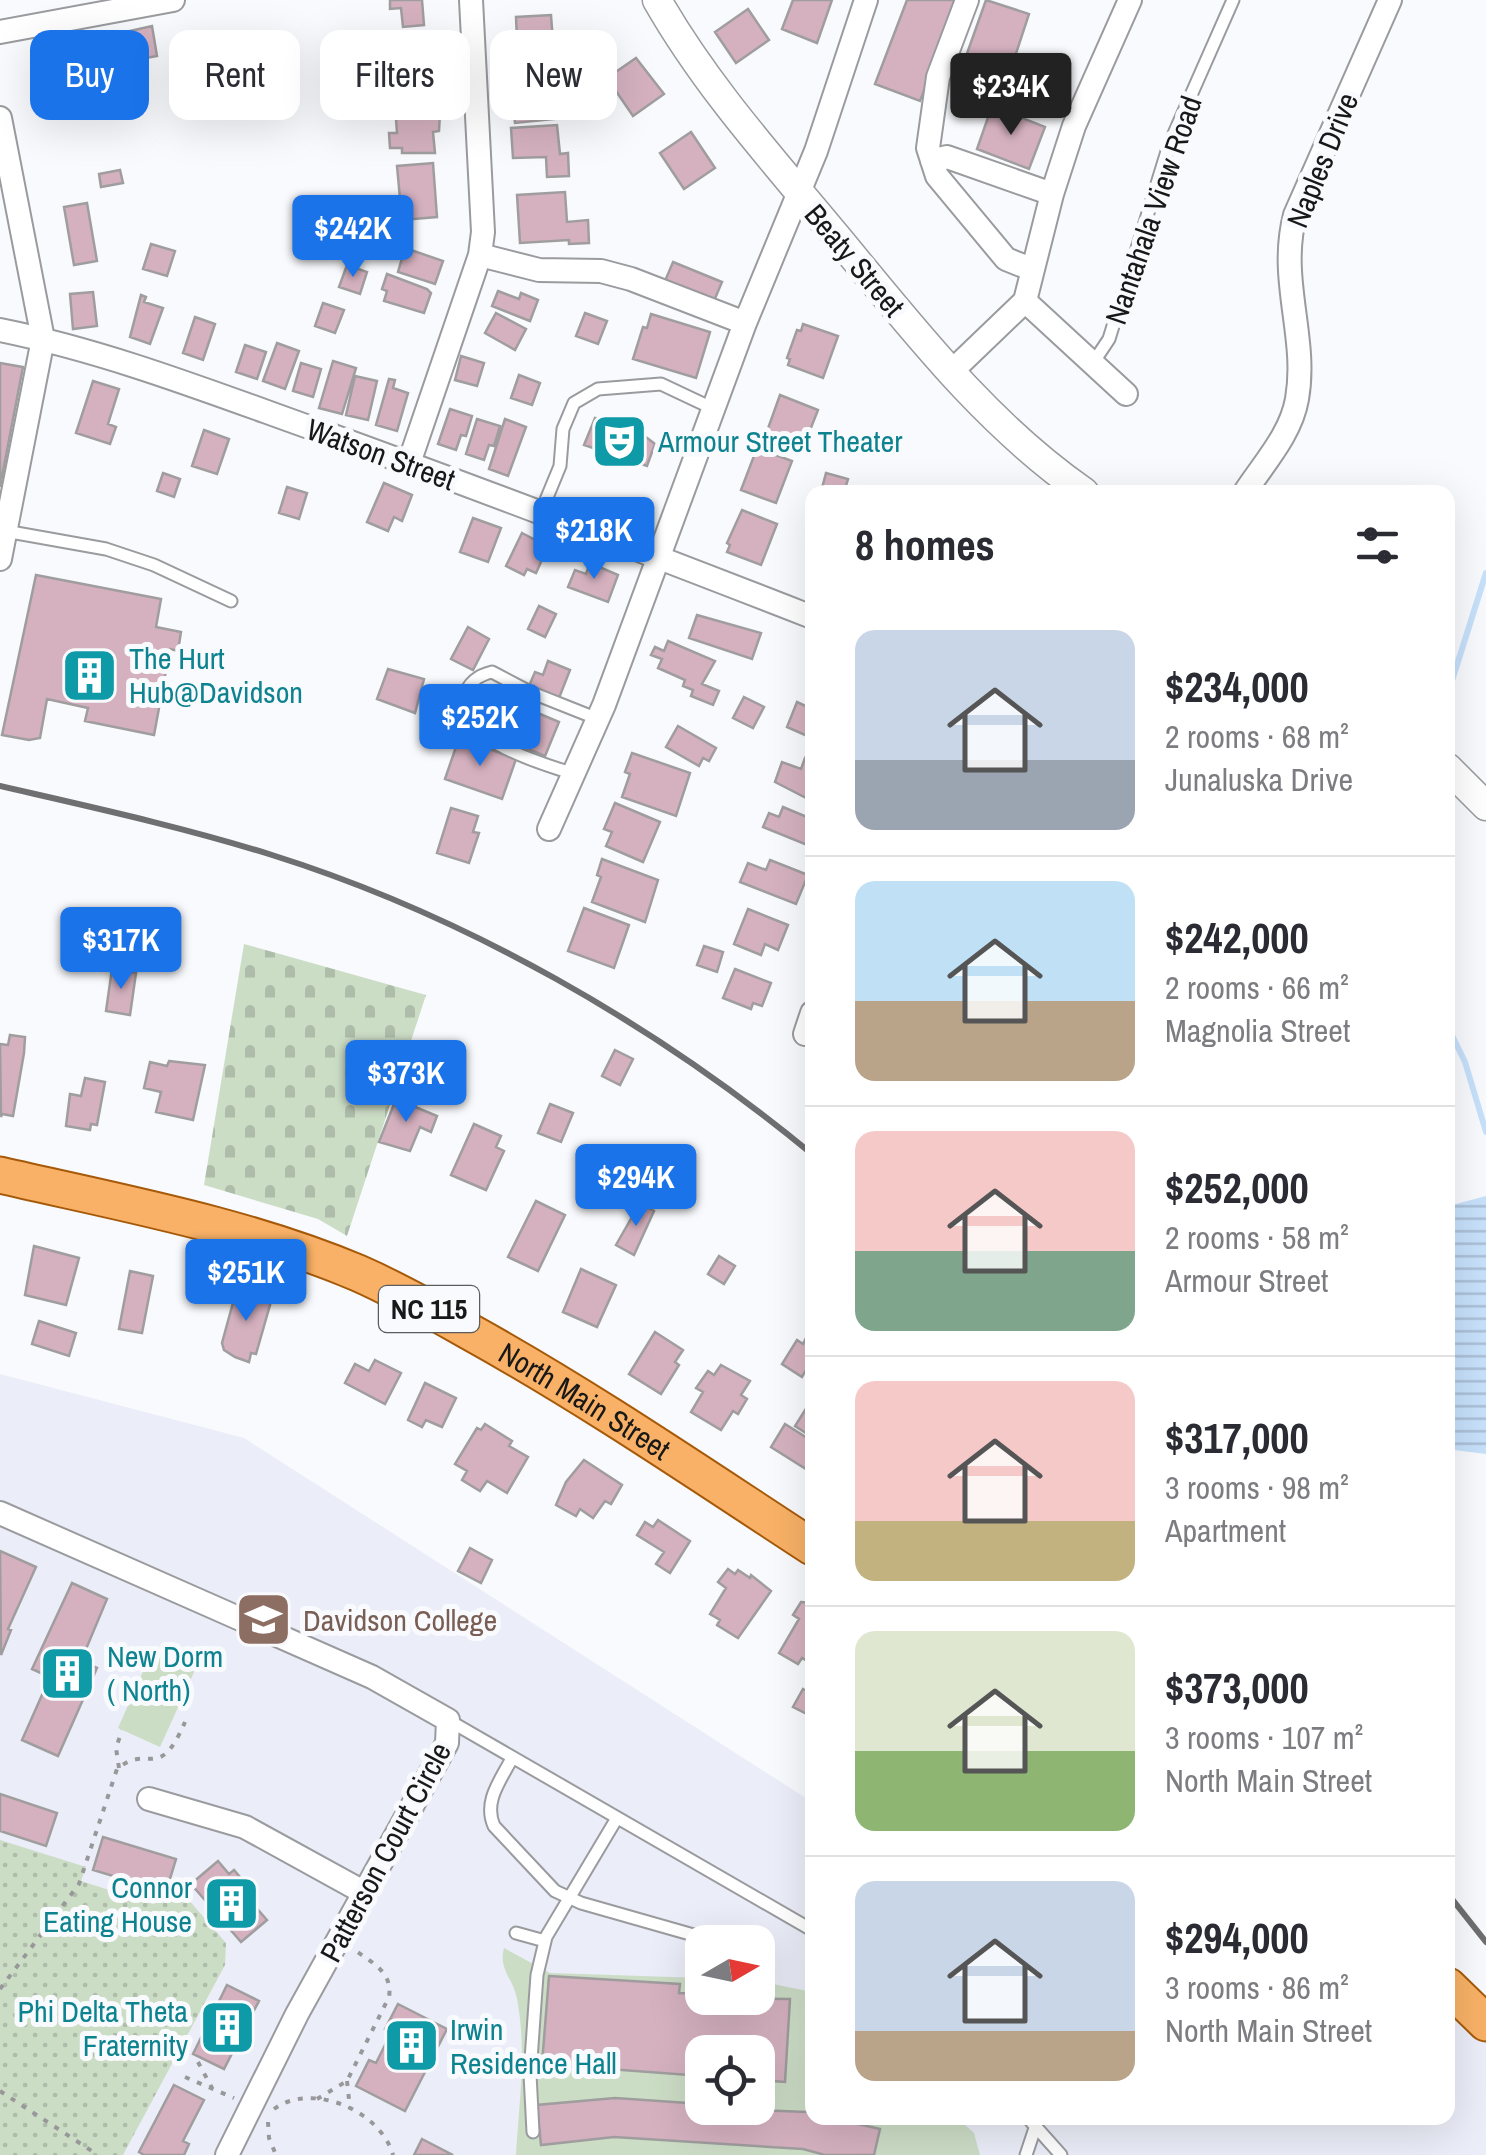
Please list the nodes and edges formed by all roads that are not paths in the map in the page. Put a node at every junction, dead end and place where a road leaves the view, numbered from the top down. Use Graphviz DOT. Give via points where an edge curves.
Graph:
graph roads {
  1 [pos="173,0"];
  2 [pos="471,0"];
  3 [pos="656,0"];
  4 [pos="866,0"];
  5 [pos="967,0"];
  6 [pos="1130,0"];
  7 [pos="1233,0"];
  8 [pos="1390,0"];
  9 [pos="114,6"];
  10 [pos="0,32"];
  11 [pos="0,118"];
  12 [pos="932,161"];
  13 [pos="799,192"];
  14 [pos="1052,194"];
  15 [pos="480,256"];
  16 [pos="1031,269"];
  17 [pos="1025,301"];
  18 [pos="746,323"];
  19 [pos="0,330"];
  20 [pos="43,339"];
  21 [pos="1093,364"];
  22 [pos="951,372"];
  23 [pos="1126,394"];
  24 [pos="714,409"];
  25 [pos="409,463"];
  26 [pos="1075,485"];
  27 [pos="1250,485"];
  28 [pos="541,512"];
  29 [pos="6,531"];
  30 [pos="658,557"];
  31 [pos="0,559"];
  32 [pos="231,601"];
  33 [pos="805,614"];
  34 [pos="598,719"];
  35 [pos="574,774"];
  36 [pos="1455,775"];
  37 [pos="1486,806"];
  38 [pos="549,829"];
  39 [pos="0,1175"];
  40 [pos="0,1514"];
  41 [pos="805,1542"];
  42 [pos="448,1720"];
  43 [pos="512,1758"];
  44 [pos="149,1799"];
  45 [pos="618,1818"];
  46 [pos="365,1893"];
  47 [pos="570,1898"];
  48 [pos="805,1926"];
  49 [pos="685,1932"];
  50 [pos="516,1933"];
  51 [pos="545,1941"];
  52 [pos="1455,1993"];
  53 [pos="1486,2023"];
  54 [pos="1031,2125"];
  55 [pos="1035,2125"];
  56 [pos="533,2132"];
  57 [pos="227,2155"];
  58 [pos="1026,2155"];
  59 [pos="1061,2155"];
  1 -- 9 [label="street"];
  2 -- 15 [label="street"];
  3 -- 13 [label="street, Beaty Street" via="738,119"];
  4 -- 13 [label="street"];
  5 -- 12 [label="street" via="938,77"];
  6 -- 14 [label="street"];
  7 -- 21 [label="lane, Nantahala View Road" via="1169,144 1109,339"];
  8 -- 27 [label="street, Naples Drive" via="1296,214 1288,265 1297,399 1288,427"];
  9 -- 10 [label="street"];
  11 -- 20 [label="street"];
  12 -- 14 [label="street" via="946,158"];
  12 -- 16 [label="street" via="937,176 1006,259"];
  13 -- 18 [label="street"];
  13 -- 22 [label="street, Beaty Street"];
  14 -- 16 [label="street"];
  15 -- 18 [label="street" via="539,270 601,271"];
  15 -- 25 [label="street"];
  16 -- 17 [label="street"];
  17 -- 21 [label="street"];
  17 -- 22 [label="street"];
  18 -- 24 [label="street"];
  19 -- 20 [label="street, Watson Street"];
  20 -- 25 [label="street, Watson Street"];
  20 -- 29 [label="street"];
  21 -- 23 [label="street"];
  22 -- 26 [label="street, Beaty Street" via="1016,440"];
  24 -- 28 [label="lane" via="660,384 598,389 574,403"];
  24 -- 30 [label="street"];
  25 -- 28 [label="street, Watson Street"];
  28 -- 30 [label="street, Watson Street"];
  29 -- 31 [label="street"];
  29 -- 32 [label="lane" via="106,550"];
  30 -- 33 [label="street, Watson Street"];
  30 -- 34 [label="street"];
  34 -- 35 [label="street"];
  34 -- 35 [label="lane" via="492,672 469,686 467,714 496,745"];
  35 -- 38 [label="street"];
  36 -- 37 [label="street"];
  39 -- 41 [label="main road, North Main Street / NC 115" via="210,1223 358,1273 541,1372"];
  40 -- 42 [label="street, Patterson Court Circle" via="372,1677"];
  42 -- 43 [label="lane"];
  42 -- 46 [label="street, Patterson Court Circle" via="447,1743"];
  43 -- 45 [label="lane"];
  43 -- 47 [label="lane" via="490,1802 494,1826 548,1885"];
  44 -- 46 [label="street" via="246,1827"];
  45 -- 47 [label="lane"];
  45 -- 48 [label="lane"];
  46 -- 57 [label="street, Patterson Court Circle"];
  47 -- 49 [label="lane"];
  47 -- 51 [label="lane"];
  50 -- 51 [label="lane"];
  51 -- 56 [label="lane" via="530,2074"];
  52 -- 53 [label="main road"];
  54 -- 58 [label="lane"];
  55 -- 59 [label="lane"];
}
